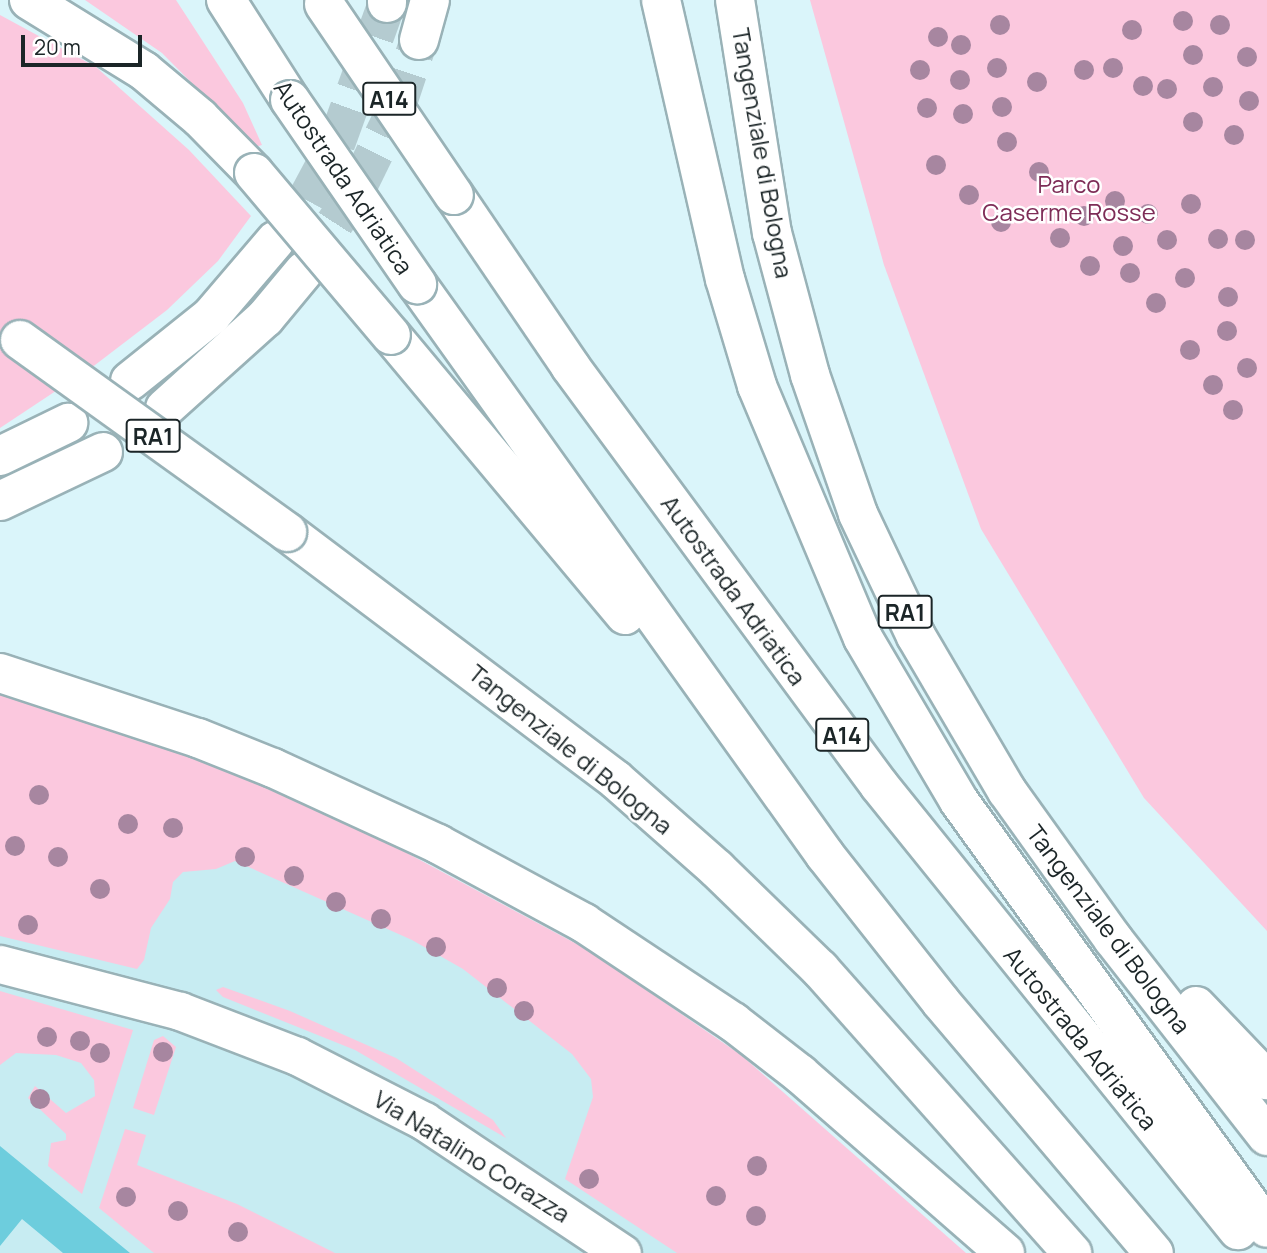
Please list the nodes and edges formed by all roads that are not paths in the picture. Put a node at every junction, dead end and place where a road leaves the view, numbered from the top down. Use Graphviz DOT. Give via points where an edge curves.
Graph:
graph roads {
  1 [pos="29,0"];
  2 [pos="226,0"];
  3 [pos="430,0"];
  4 [pos="661,0"];
  5 [pos="735,0"];
  6 [pos="323,2"];
  7 [pos="419,40"];
  8 [pos="275,241"];
  9 [pos="304,271"];
  10 [pos="10,333"];
  11 [pos="130,381"];
  12 [pos="165,408"];
  13 [pos="68,423"];
  14 [pos="103,452"];
  15 [pos="0,456"];
  16 [pos="0,501"];
  17 [pos="0,673"];
  18 [pos="1007,791"];
  19 [pos="825,855"];
  20 [pos="0,964"];
  21 [pos="1267,1080"];
  22 [pos="1267,1136"];
  23 [pos="1267,1228"];
  24 [pos="622,1253"];
  25 [pos="1005,1253"];
  26 [pos="1072,1253"];
  27 [pos="1154,1253"];
  28 [pos="1258,1253"];
  1 -- 19 [label="highway, bridge" via="144,72 200,118 254,173"];
  2 -- 19 [label="highway, Autostrada Adriatica, bridge" via="417,284"];
  3 -- 7 [label="highway"];
  4 -- 23 [label="highway" via="698,172 757,386 863,638 959,801"];
  5 -- 18 [label="highway, Tangenziale di Bologna / RA1" via="772,233 810,375 858,514 905,612"];
  6 -- 28 [label="highway, Autostrada Adriatica / A14, bridge" via="578,377 879,785"];
  8 -- 11 [label="highway" via="211,316"];
  9 -- 12 [label="highway" via="265,318"];
  10 -- 26 [label="highway, Tangenziale di Bologna / RA1, bridge" via="606,772 717,869 820,969"];
  13 -- 15 [label="highway"];
  14 -- 16 [label="highway"];
  17 -- 25 [label="highway" via="198,738 273,768 438,844 584,923 733,1022 800,1074"];
  18 -- 21 [label="highway" via="1228,1043"];
  18 -- 22 [label="highway, Tangenziale di Bologna / RA1" via="1113,939"];
  19 -- 27 [label="highway, Autostrada Adriatica" via="941,1002"];
  20 -- 24 [label="street, Via Natalino Corazza" via="180,1011 298,1056 424,1121"];
}
